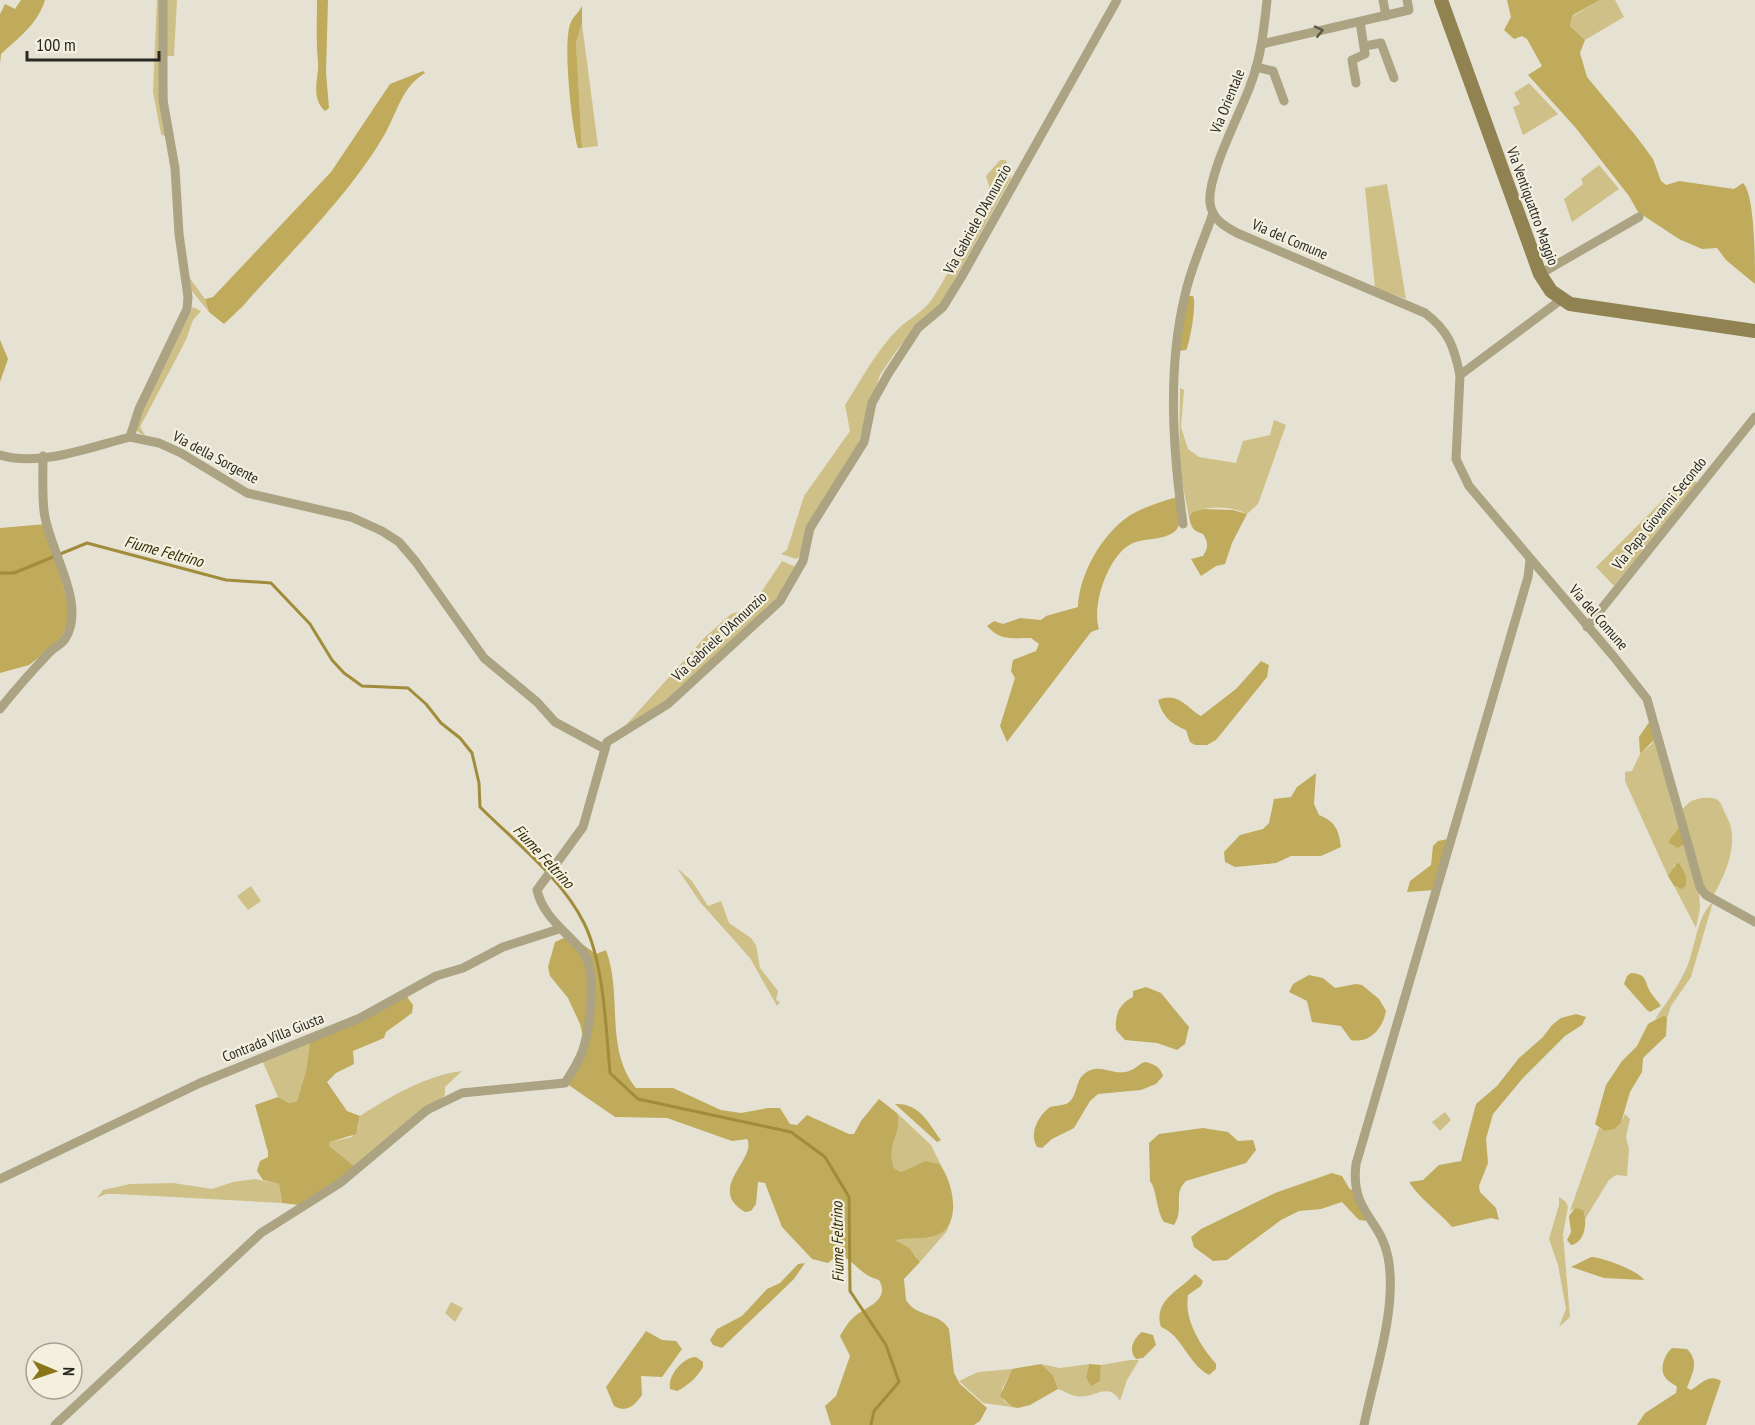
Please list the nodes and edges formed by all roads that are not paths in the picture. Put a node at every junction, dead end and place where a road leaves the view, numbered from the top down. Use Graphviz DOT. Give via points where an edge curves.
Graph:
graph roads {
  1 [pos="163,0"];
  2 [pos="1116,0"];
  3 [pos="1267,0"];
  4 [pos="1383,0"];
  5 [pos="1407,0"];
  6 [pos="1441,0"];
  7 [pos="1386,16"];
  8 [pos="1360,22"];
  9 [pos="1262,44"];
  10 [pos="1365,46"];
  11 [pos="1256,67"];
  12 [pos="1394,78"];
  13 [pos="1356,82"];
  14 [pos="1284,101"];
  15 [pos="1213,213"];
  16 [pos="1639,218"];
  17 [pos="1540,274"];
  18 [pos="1563,299"];
  19 [pos="1755,331"];
  20 [pos="1460,375"];
  21 [pos="1755,417"];
  22 [pos="130,436"];
  23 [pos="0,455"];
  24 [pos="43,456"];
  25 [pos="1183,524"];
  26 [pos="1530,560"];
  27 [pos="1587,627"];
  28 [pos="0,709"];
  29 [pos="605,749"];
  30 [pos="1755,922"];
  31 [pos="558,929"];
  32 [pos="0,1179"];
  33 [pos="55,1425"];
  34 [pos="1364,1425"];
  1 -- 22 [label="street" via="163,100 188,297 187,309"];
  2 -- 29 [label="street, Via Gabriele D'Annunzio" via="962,276 942,307 918,328 872,403 864,442 810,528 803,561 780,601 668,704 607,742"];
  3 -- 9 [label="street, Via Orientale"];
  4 -- 7 [label="street"];
  5 -- 7 [label="street" via="1409,10"];
  6 -- 17 [label="street, Via Ventiquattro Maggio"];
  7 -- 8 [label="street"];
  9 -- 8 [label="street, one-way"];
  8 -- 10 [label="street"];
  9 -- 11 [label="street, Via Orientale"];
  10 -- 12 [label="street" via="1381,43"];
  10 -- 13 [label="street" via="1365,54 1352,60"];
  11 -- 14 [label="street" via="1273,71"];
  11 -- 15 [label="street, Via Orientale" via="1220,161 1211,192"];
  15 -- 20 [label="street, Via del Comune" via="1237,233 1425,314 1449,338"];
  15 -- 25 [label="street, Via Orientale" via="1185,295 1176,348 1175,463"];
  16 -- 17 [label="street"];
  17 -- 18 [label="street, Via Ventiquattro Maggio" via="1551,291"];
  18 -- 19 [label="street, Via Ventiquattro Maggio" via="1570,304"];
  18 -- 20 [label="street"];
  20 -- 26 [label="street, Via del Comune" via="1456,459 1469,486"];
  21 -- 27 [label="street, Via Papa Giovanni Secondo"];
  22 -- 24 [label="street"];
  22 -- 29 [label="street, Via della Sorgente" via="181,453 248,493 351,517 399,542 484,658 555,722"];
  23 -- 24 [label="street" via="12,459"];
  24 -- 28 [label="street" via="44,511 74,612 64,641"];
  26 -- 27 [label="street, Via del Comune"];
  26 -- 34 [label="street" via="1522,599 1356,1164 1356,1191 1388,1256 1389,1280 1384,1334"];
  27 -- 30 [label="street, Via del Comune" via="1647,699 1700,887 1706,895"];
  29 -- 31 [label="street" via="583,827 537,890"];
  31 -- 32 [label="street, Contrada Villa Giusta" via="436,976 360,1017 200,1083"];
  31 -- 33 [label="street" via="585,953 591,977 584,1048 565,1083 462,1093 427,1110 340,1183 261,1233"];
}
